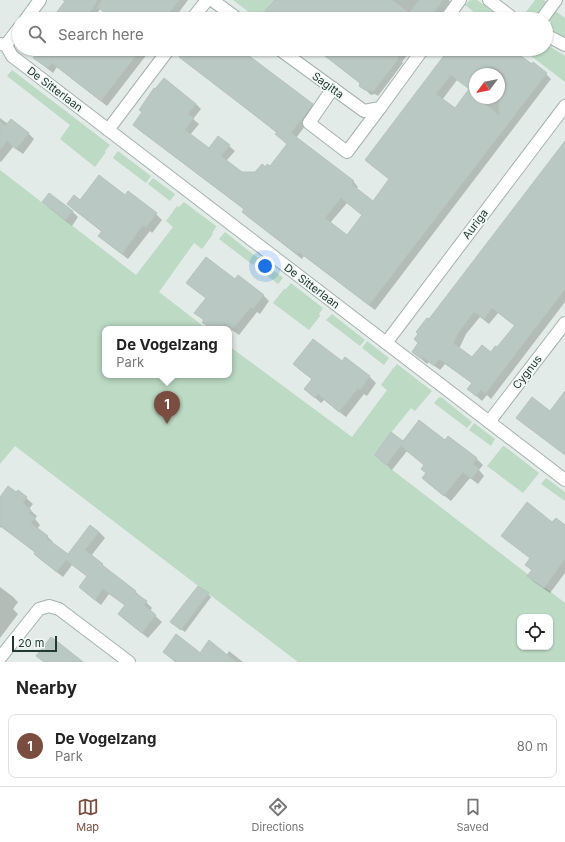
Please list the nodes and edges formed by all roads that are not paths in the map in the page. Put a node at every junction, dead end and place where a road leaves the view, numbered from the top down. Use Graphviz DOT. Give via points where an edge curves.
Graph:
graph roads {
  1 [pos="40,0"];
  2 [pos="207,0"];
  3 [pos="212,0"];
  4 [pos="460,0"];
  5 [pos="489,0"];
  6 [pos="556,0"];
  7 [pos="31,12"];
  8 [pos="198,12"];
  9 [pos="228,12"];
  10 [pos="451,12"];
  11 [pos="505,12"];
  12 [pos="547,12"];
  13 [pos="12,35"];
  14 [pos="553,39"];
  15 [pos="3,45"];
  16 [pos="565,45"];
  17 [pos="164,56"];
  18 [pos="289,56"];
  19 [pos="418,56"];
  20 [pos="333,88"];
  21 [pos="565,106"];
  22 [pos="380,108"];
  23 [pos="108,130"];
  24 [pos="565,323"];
  25 [pos="386,342"];
  26 [pos="489,422"];
  27 [pos="565,480"];
  28 [pos="0,658"];
  29 [pos="129,662"];
  1 -- 7 [label="street"];
  2 -- 8 [label="street"];
  3 -- 9 [label="street"];
  4 -- 10 [label="street"];
  5 -- 11 [label="street"];
  6 -- 12 [label="street"];
  13 -- 15 [label="street"];
  14 -- 16 [label="street"];
  15 -- 23 [label="street, De Sitterlaan" via="12,56"];
  17 -- 23 [label="street"];
  18 -- 20 [label="street, Sagitta"];
  19 -- 22 [label="street"];
  20 -- 22 [label="street, Sagitta" via="364,111"];
  20 -- 22 [label="street" via="309,123 347,152"];
  21 -- 25 [label="street, Auriga"];
  23 -- 25 [label="street, De Sitterlaan"];
  24 -- 26 [label="street, Cygnus"];
  25 -- 26 [label="street, De Sitterlaan"];
  26 -- 27 [label="street, De Sitterlaan"];
  28 -- 29 [label="street" via="39,609 49,606 58,608"];
}
